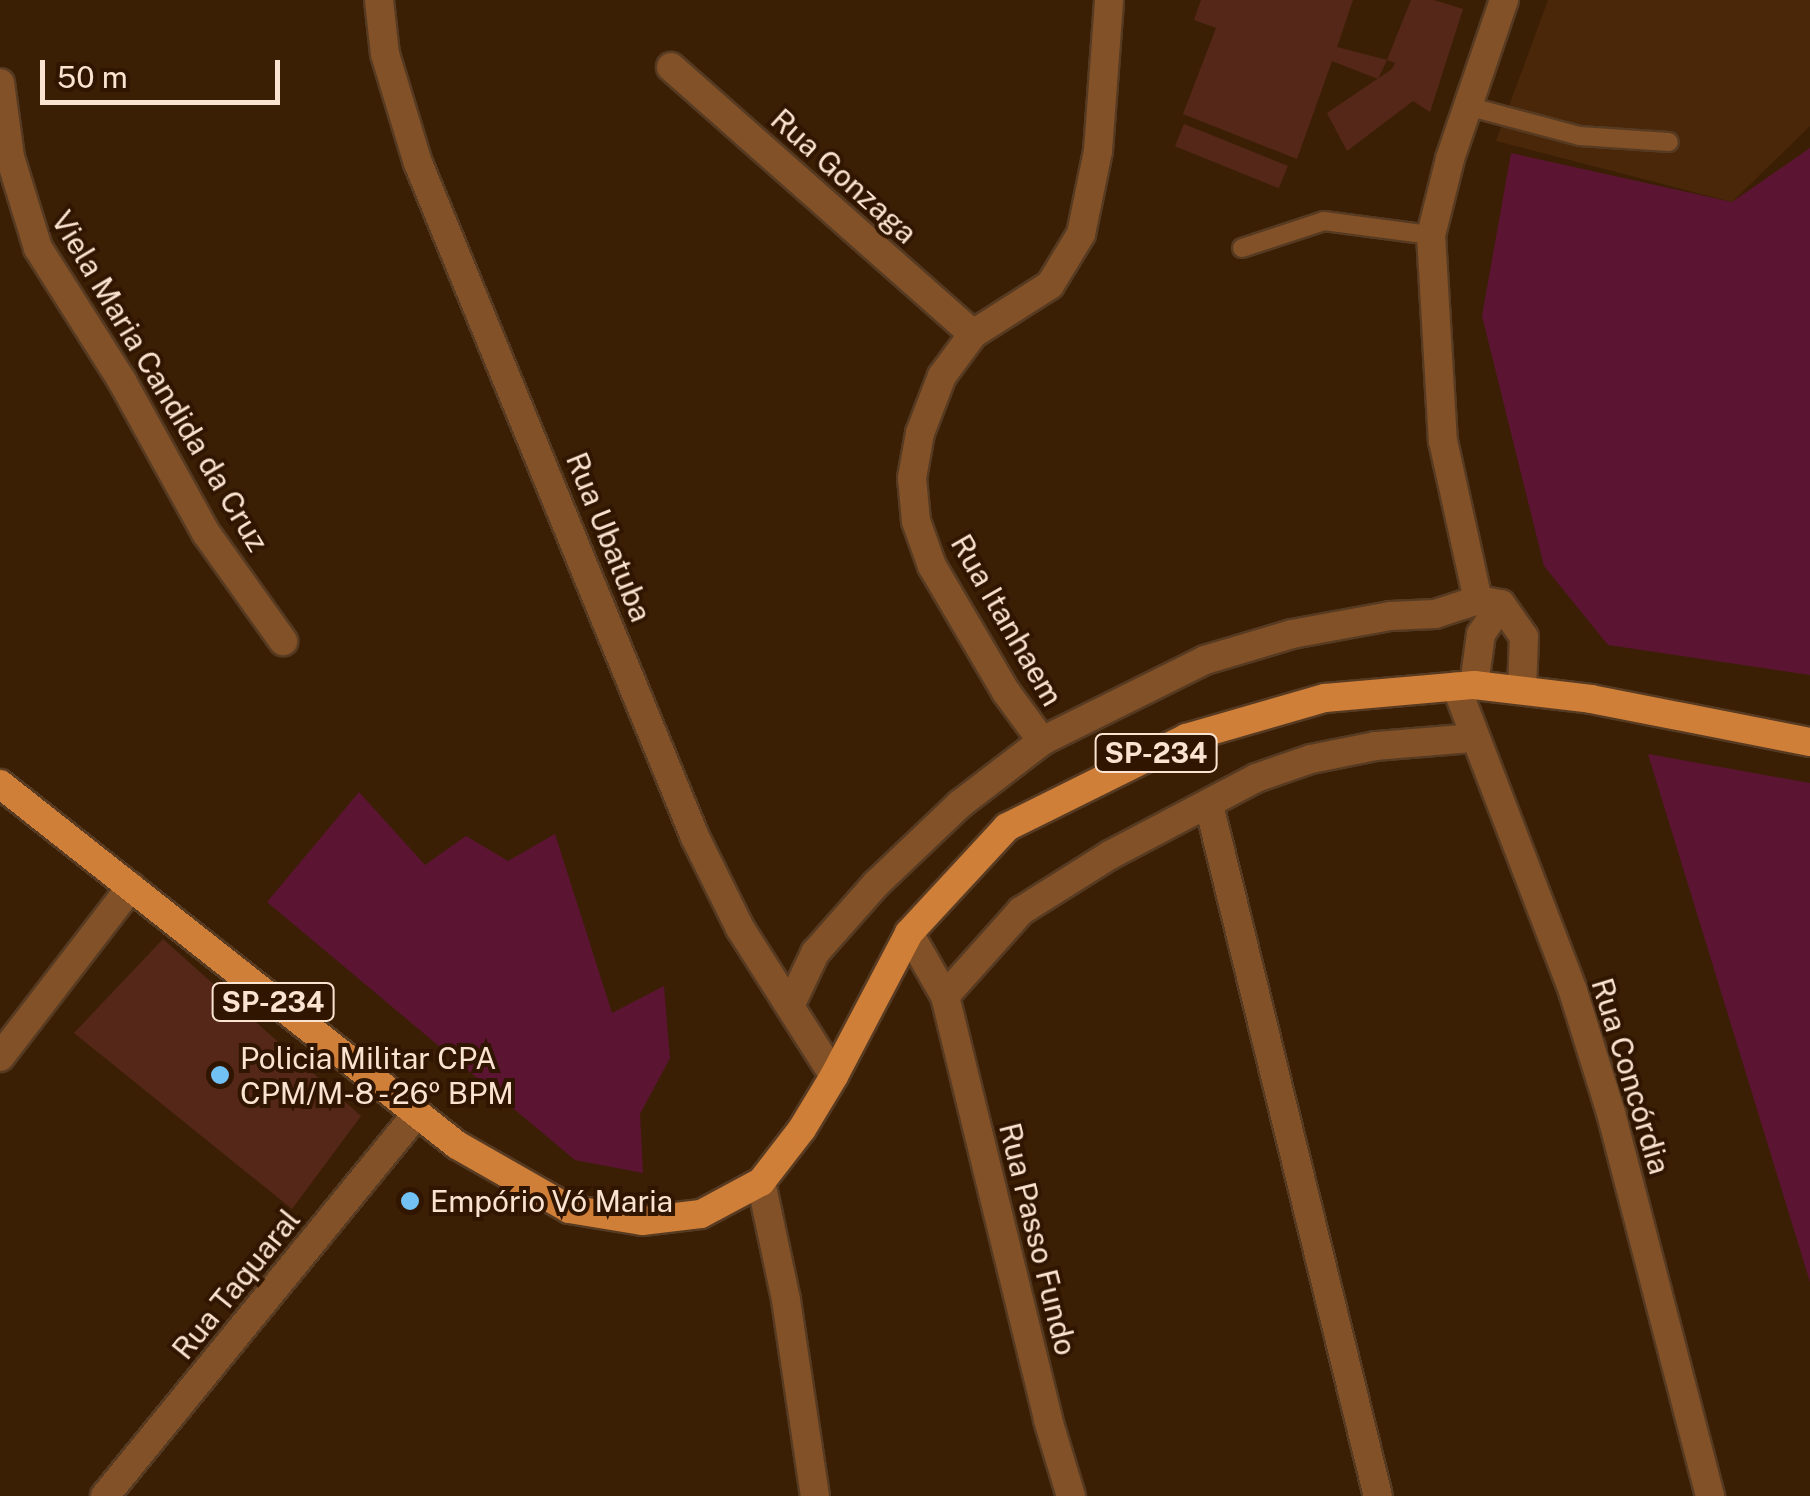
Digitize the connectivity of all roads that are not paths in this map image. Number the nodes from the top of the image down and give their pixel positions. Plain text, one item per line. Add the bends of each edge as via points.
1 (379, 0) edge
2 (1109, 0) edge
3 (1504, 0) edge
4 (671, 67) dead end
5 (0, 84) edge
6 (1467, 106) junction
7 (1668, 142) dead end
8 (1432, 235) junction
9 (1242, 248) dead end
10 (973, 334) junction
11 (1489, 602) junction
12 (283, 641) dead end
13 (1465, 686) junction
14 (1522, 688) junction
15 (1474, 738) junction
16 (1042, 742) junction
17 (1810, 742) edge
18 (0, 784) edge
19 (1209, 805) junction
20 (131, 887) junction
21 (908, 932) junction
22 (945, 996) junction
23 (790, 1006) junction
24 (0, 1057) edge
25 (834, 1076) junction
26 (417, 1113) junction
27 (761, 1182) junction
28 (105, 1496) edge
29 (815, 1496) edge
30 (1071, 1496) edge
31 (1378, 1496) edge
32 (1710, 1496) edge

1 - 23 street, Rua Ubatuba via 398,106 440,217 695,837 740,928
2 - 10 street, Rua Itanhaem via 1098,151 1081,234 1050,285
3 - 6 street
4 - 10 street, Rua Gonzaga
5 - 12 street, Viela Maria Candida da Cruz via 10,157 38,248 206,533
6 - 7 lane via 1580,136
6 - 8 street
8 - 9 lane via 1324,221
8 - 11 street via 1443,441
10 - 16 street, Rua Itanhaem via 942,376 920,434 912,478 916,521 954,606
11 - 13 street
11 - 14 street via 1524,637
11 - 16 street via 1292,634 1205,660
13 - 14 main road, SP-234
13 - 15 street, Rua Concórdia
13 - 21 main road, SP-234 via 1325,698 1186,738 1007,827
14 - 17 main road, SP-234
15 - 19 street via 1311,758
15 - 32 street, Rua Concórdia via 1542,901 1611,1112
16 - 23 street via 960,804 876,884 816,953
18 - 20 main road, SP-234
19 - 22 street via 1110,855 1021,911
19 - 31 street
20 - 24 street
20 - 26 main road, SP-234
21 - 22 street, Rua Passo Fundo
21 - 25 main road, SP-234
22 - 30 street, Rua Passo Fundo
23 - 25 street, Rua Ubatuba
25 - 27 main road, SP-234
26 - 27 main road, SP-234 via 502,1174 569,1210 642,1221 700,1214
26 - 28 street, Rua Taquaral
27 - 29 street

